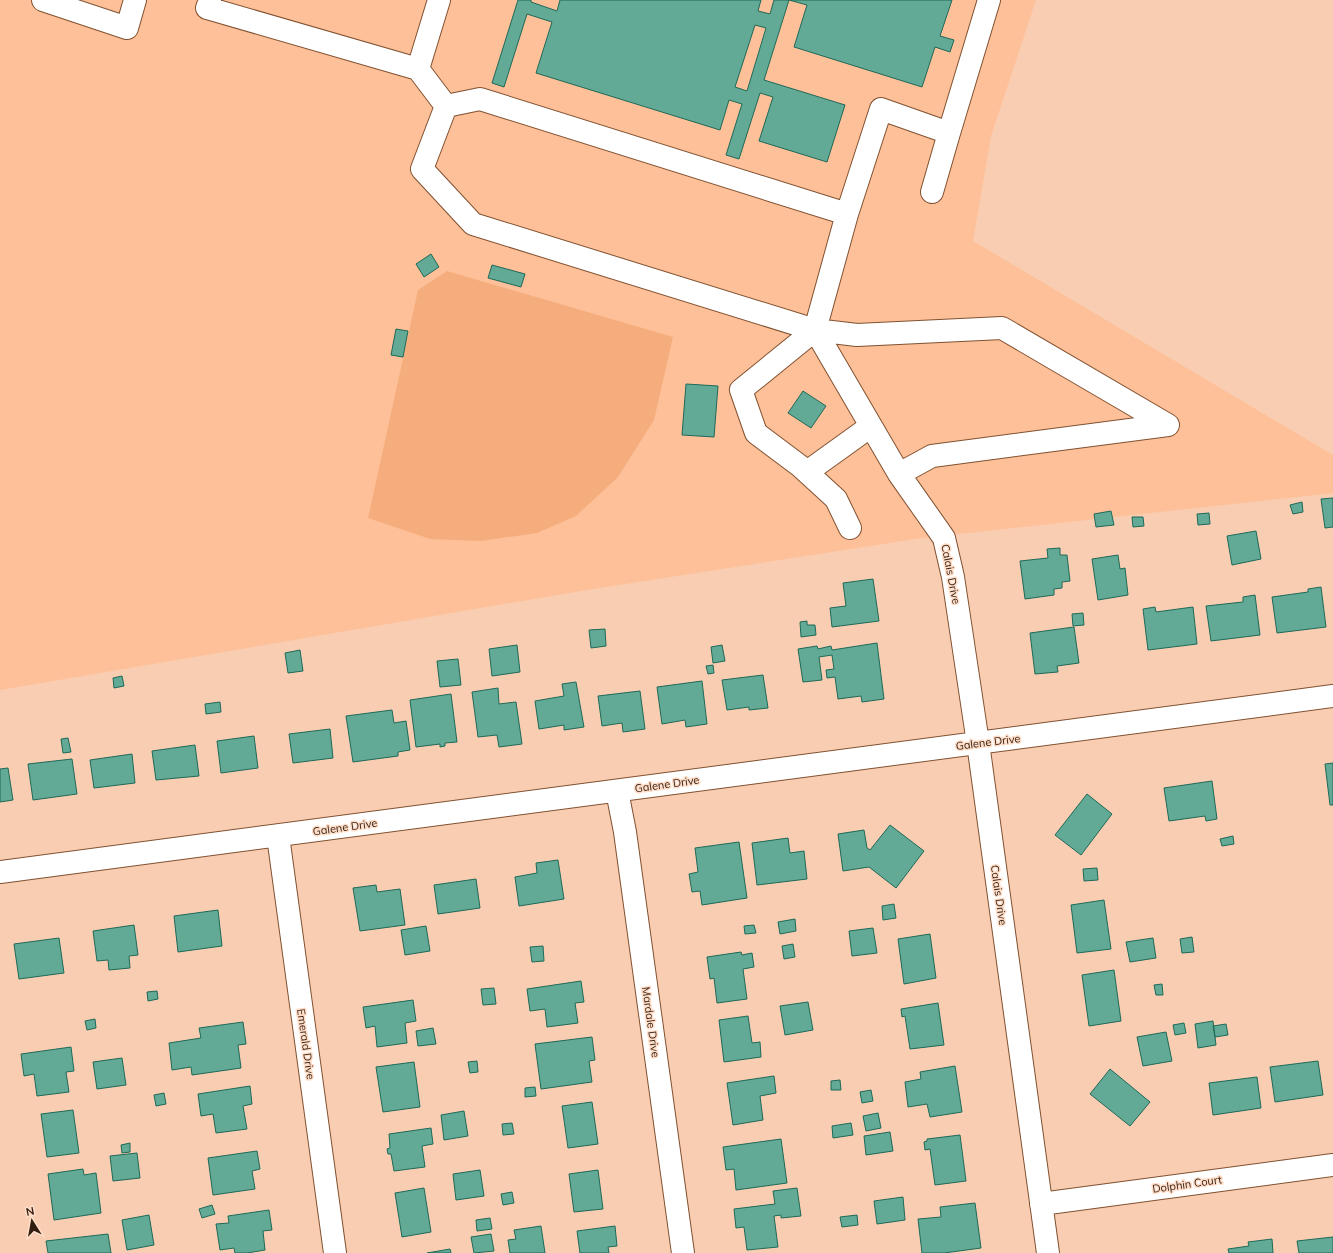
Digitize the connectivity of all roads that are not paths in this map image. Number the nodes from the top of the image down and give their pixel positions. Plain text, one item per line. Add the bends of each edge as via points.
1 (42, 0) edge
2 (135, 0) edge
3 (210, 0) edge
4 (439, 0) edge
5 (989, 0) edge
6 (418, 69) junction
7 (446, 106) junction
8 (949, 133) junction
9 (932, 192) dead end
10 (847, 214) junction
11 (815, 330) junction
12 (871, 426) junction
13 (807, 472) junction
14 (899, 474) junction
15 (850, 528) dead end
16 (1333, 696) edge
17 (978, 743) junction
18 (617, 791) junction
19 (278, 836) junction
20 (0, 872) edge
21 (1333, 1164) edge
22 (1041, 1204) junction
23 (335, 1253) edge
24 (683, 1253) edge
25 (1048, 1253) edge

1 - 2 street via 127,28
3 - 6 street via 207,8
4 - 6 street
5 - 8 street
6 - 7 street
7 - 10 street via 480,99
7 - 11 street via 422,169 473,224
8 - 9 street
8 - 10 street via 881,110
10 - 11 street
11 - 12 street
11 - 13 street via 741,390 756,433
11 - 14 street via 857,335 1002,328 1168,425 932,456
12 - 13 street
12 - 14 street
13 - 15 street via 836,499
14 - 17 street, Calais Drive via 944,538 953,577
16 - 17 street, Galene Drive
17 - 18 street, Galene Drive
17 - 22 street, Calais Drive
18 - 19 street, Galene Drive
18 - 24 street, Mardale Drive via 625,832
19 - 20 street, Galene Drive
19 - 23 street, Emerald Drive
21 - 22 street, Dolphin Court
22 - 25 street, Calais Drive

